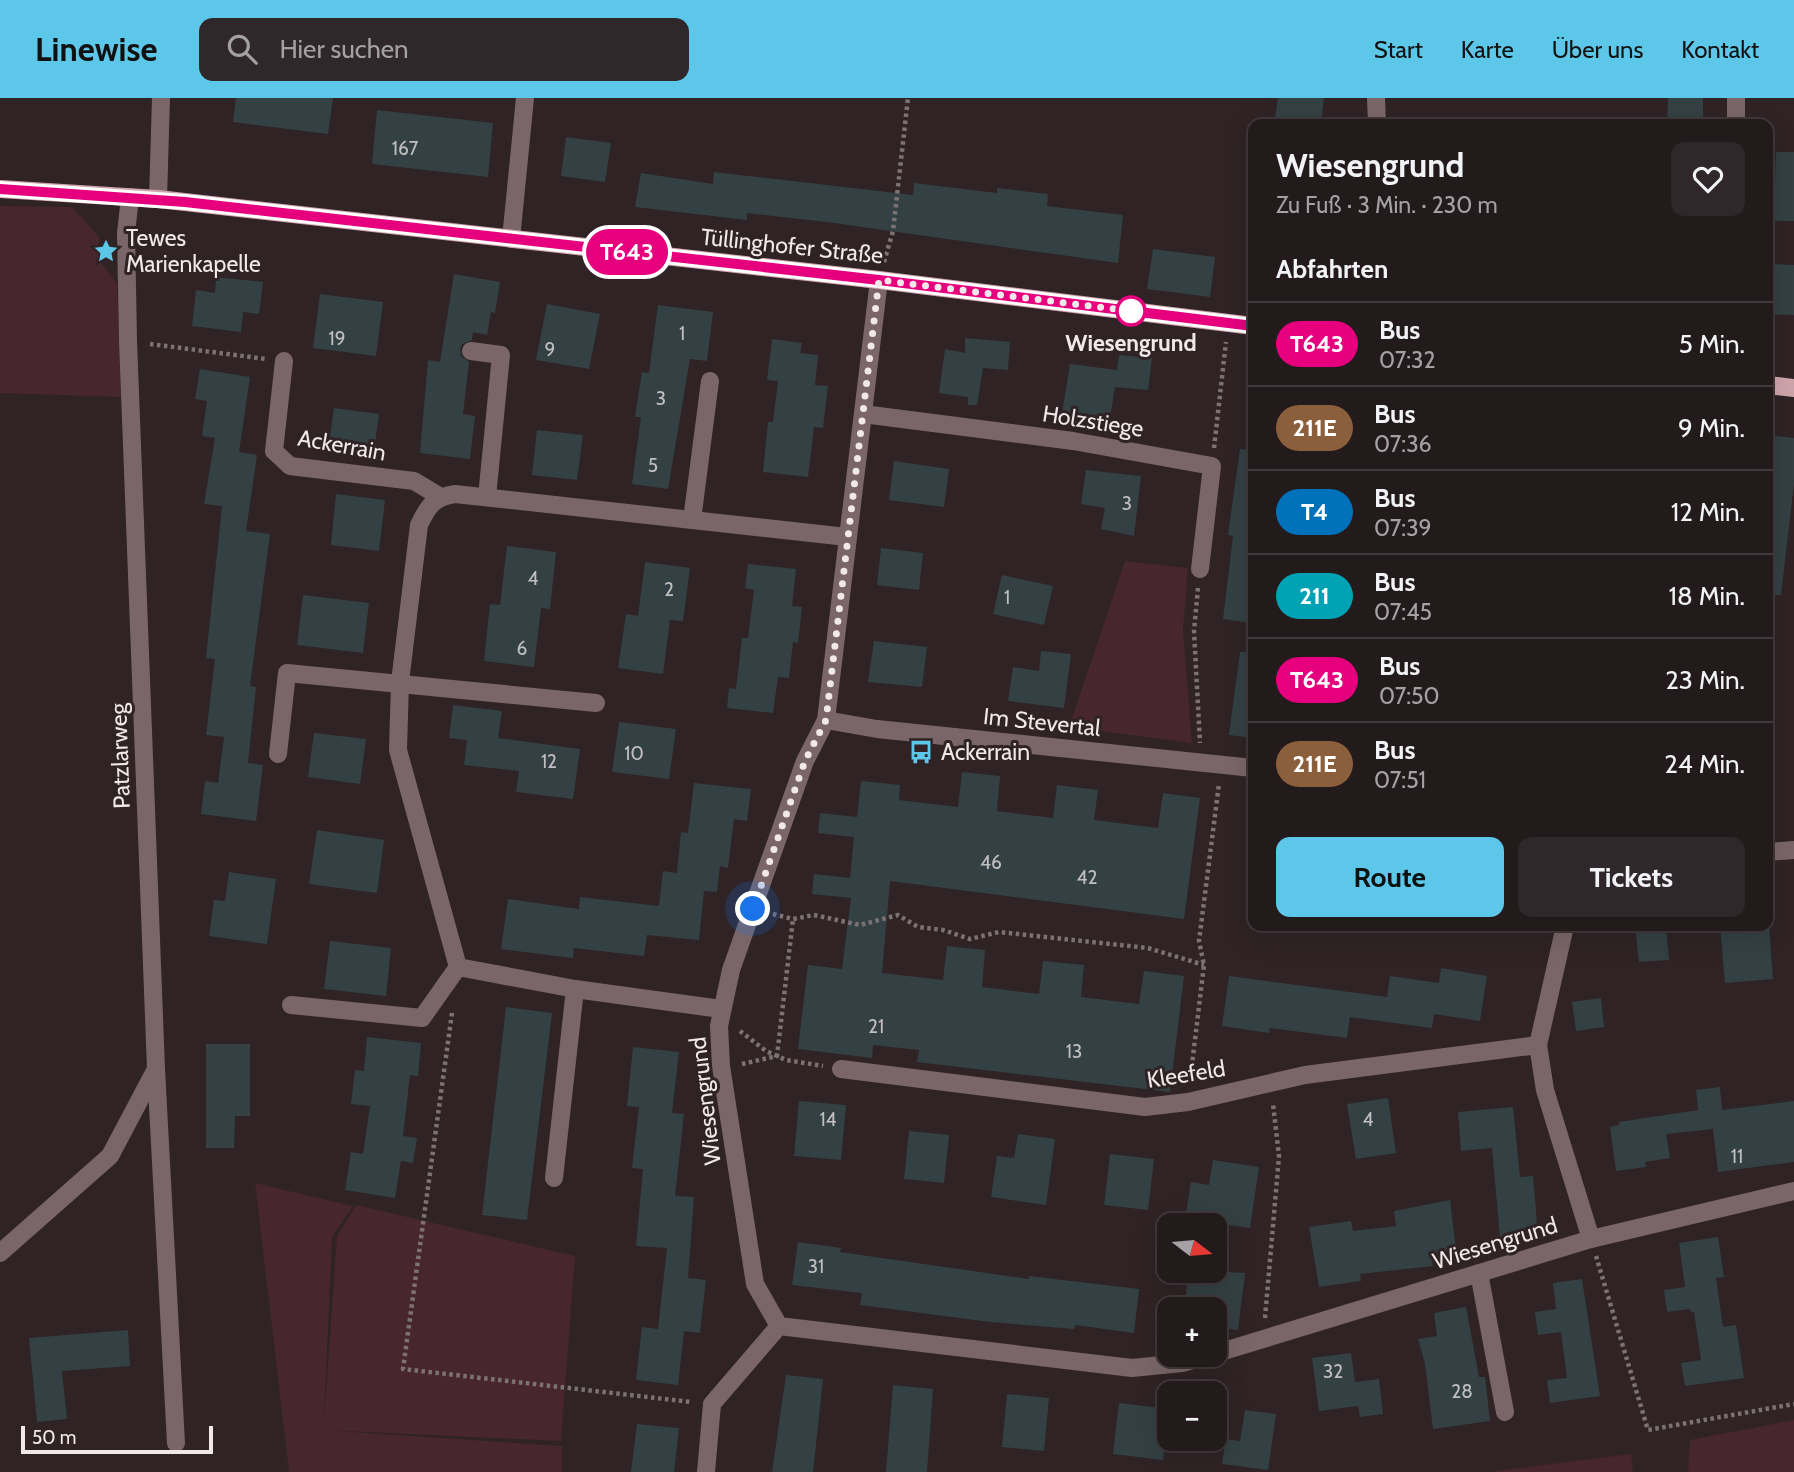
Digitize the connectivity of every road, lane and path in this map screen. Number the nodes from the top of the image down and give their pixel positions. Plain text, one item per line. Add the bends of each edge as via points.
1 (161, 98) edge
2 (525, 98) edge
3 (908, 98) edge
4 (1376, 98) edge
5 (1736, 98) edge
6 (1377, 119) edge
7 (1736, 119) edge
8 (0, 189) edge
9 (130, 197) junction
10 (158, 199) junction
11 (511, 239) junction
12 (879, 280) junction
13 (1228, 323) junction
14 (1248, 325) edge
15 (128, 341) junction
16 (471, 351) dead end
17 (284, 361) joint
18 (710, 381) dead end
19 (1773, 386) edge
20 (1794, 388) edge
21 (863, 414) junction
22 (1212, 466) junction
23 (439, 496) junction
24 (487, 497) junction
25 (692, 520) junction
26 (847, 537) junction
27 (1200, 569) joint
28 (400, 682) junction
29 (596, 703) dead end
30 (826, 720) junction
31 (278, 754) dead end
32 (1201, 764) junction
33 (1221, 765) junction
34 (1248, 768) edge
35 (1794, 850) edge
36 (1773, 852) edge
37 (753, 909) junction
38 (793, 919) junction
39 (1564, 931) edge
40 (1204, 965) junction
41 (458, 967) junction
42 (575, 989) junction
43 (292, 1004) dead end
44 (453, 1005) dead end
45 (720, 1017) junction
46 (1538, 1045) junction
47 (777, 1056) junction
48 (721, 1066) junction
49 (156, 1069) junction
50 (841, 1069) joint
51 (1271, 1082) junction
52 (1188, 1102) junction
53 (554, 1178) dead end
54 (1794, 1191) edge
55 (1591, 1239) junction
56 (0, 1253) edge
57 (1479, 1273) junction
58 (779, 1325) junction
59 (1263, 1340) junction
60 (1227, 1350) edge
61 (1157, 1366) edge
62 (712, 1404) junction
63 (1794, 1404) edge
64 (1505, 1412) dead end
65 (176, 1443) dead end
66 (706, 1472) edge

1 - 10 street
2 - 11 street
3 - 12 path via 893,231
4 - 6 street
5 - 7 street
8 - 9 main road, Tüllinghofer Straße
9 - 10 main road, Tüllinghofer Straße
9 - 15 street, Patzlarweg
10 - 11 main road, Tüllinghofer Straße
11 - 12 main road, Tüllinghofer Straße
12 - 13 main road, Tüllinghofer Straße
12 - 21 street, Wiesengrund
13 - 14 main road, Tüllinghofer Straße
13 - 22 path
15 - 17 path
15 - 49 street, Patzlarweg
16 - 24 street via 501,355
17 - 23 street, Ackerrain via 274,451 290,466 414,481
18 - 25 street
19 - 20 main road
21 - 22 street, Holzstiege via 1073,441
21 - 26 street, Wiesengrund
22 - 27 street
23 - 24 street, Ackerrain
23 - 28 street via 419,525
24 - 25 street, Ackerrain
25 - 26 street, Ackerrain
26 - 30 street, Wiesengrund
27 - 32 path via 1194,631
28 - 29 street
28 - 31 street via 287,673
28 - 41 street via 398,750
30 - 32 street, Im Stevertal
30 - 37 street, Wiesengrund via 805,761
32 - 33 street, Im Stevertal
33 - 34 street, Im Stevertal
33 - 40 path via 1199,941
35 - 36 street
37 - 38 path
37 - 45 street, Wiesengrund
38 - 40 path via 814,915 860,925 898,915 918,927 971,939 999,932 1149,948
38 - 47 path
39 - 46 street
40 - 52 path
41 - 42 street
41 - 43 street via 422,1017
42 - 45 street
42 - 53 street
44 - 62 path via 403,1369
45 - 47 path
45 - 48 street, Wiesengrund
46 - 51 street, Kleefeld
46 - 55 street via 1545,1090
47 - 48 path
47 - 50 path
48 - 58 street, Wiesengrund via 755,1284
49 - 56 street via 110,1156
49 - 65 street, Patzlarweg
50 - 52 street, Kleefeld via 1145,1107
51 - 52 street, Kleefeld
51 - 59 path via 1279,1156
54 - 55 street, Wiesengrund
55 - 57 street, Wiesengrund
55 - 63 path via 1648,1430
57 - 59 street, Wiesengrund
57 - 64 street
58 - 61 street, Wiesengrund via 1132,1368
58 - 62 street
59 - 60 street, Wiesengrund
62 - 66 street

